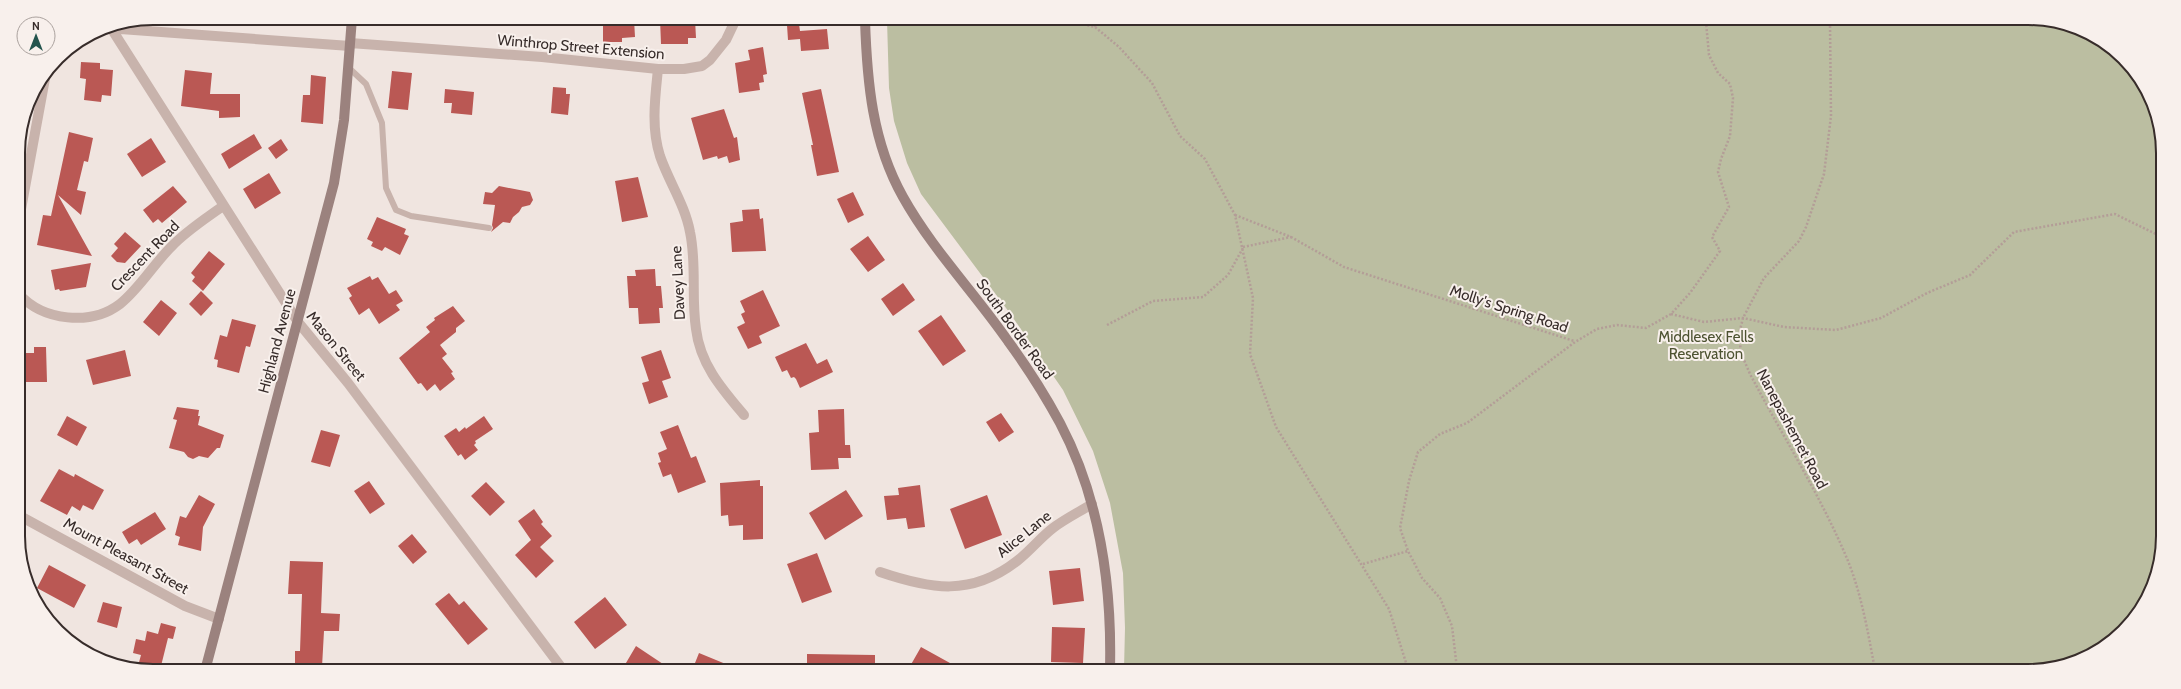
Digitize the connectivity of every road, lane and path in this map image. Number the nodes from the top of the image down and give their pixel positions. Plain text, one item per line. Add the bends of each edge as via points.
1 (351, 25) edge
2 (733, 25) edge
3 (865, 25) edge
4 (1086, 25) edge
5 (1706, 25) edge
6 (1830, 25) edge
7 (1095, 27) joint
8 (121, 29) edge
9 (111, 32) edge
10 (350, 44) junction
11 (349, 68) junction
12 (658, 69) junction
13 (43, 87) edge
14 (25, 187) edge
15 (223, 206) junction
16 (1235, 215) junction
17 (489, 228) dead end
18 (2156, 234) edge
19 (1291, 237) junction
20 (1243, 247) junction
21 (25, 299) edge
22 (1671, 314) junction
23 (1743, 318) junction
24 (298, 322) junction
25 (1107, 325) dead end
26 (1575, 342) junction
27 (744, 415) dead end
28 (1092, 504) junction
29 (25, 519) edge
30 (1408, 551) junction
31 (1363, 564) junction
32 (880, 572) dead end
33 (219, 619) junction
34 (207, 664) edge
35 (559, 664) edge
36 (1110, 664) edge
37 (1406, 664) edge
38 (1456, 664) edge
39 (1874, 664) edge

1 - 10 main road, Highland Avenue
2 - 12 street, Winthrop Street Extension via 726,40 707,63 694,69
3 - 28 main road, South Border Road via 868,79 874,119 902,196 943,257 1008,341 1060,422
4 - 7 path
5 - 22 path, Molly's Spring Road via 1709,55 1718,73 1730,84 1733,98 1730,136 1718,172 1728,207 1712,237 1720,251 1690,294
6 - 23 path, Nanepashemet Road via 1831,116 1824,174 1799,241 1764,278
7 - 16 path via 1152,83 1180,136 1205,159
8 - 10 street, Winthrop Street Extension
9 - 15 street, Mason Street
10 - 11 main road, Highland Avenue
10 - 12 street, Winthrop Street Extension via 542,57
11 - 17 lane via 366,84 382,122 386,188 396,210 411,216
11 - 24 main road, Highland Avenue via 343,134 336,171
12 - 27 street, Davey Lane via 654,119 656,141 660,158 690,230 695,267 695,322 698,340 703,357 716,382
13 - 14 street
15 - 21 street, Crescent Road via 178,240 126,298 107,312 63,317 37,308
15 - 24 street, Mason Street
16 - 19 path, Molly's Spring Road
16 - 20 path
18 - 23 path via 2115,214 2014,232 1970,275 1880,318 1836,330 1784,327
19 - 20 path
19 - 26 path, Molly's Spring Road via 1344,267
20 - 25 path via 1228,275 1203,297 1153,301
20 - 31 path via 1253,298 1250,354 1276,427 1321,502
22 - 23 path via 1704,322
22 - 26 path, Molly's Spring Road via 1646,328 1617,325 1598,329
23 - 39 path, Nanepashemet Road via 1739,334 1741,353 1848,561 1864,610
24 - 33 main road, Highland Avenue
24 - 35 street, Mason Street via 344,379
26 - 30 path via 1467,423 1440,434 1418,452 1400,528
28 - 32 street, Alice Lane via 1053,528 1007,568 974,583 953,586 927,585
28 - 36 main road, South Border Road via 1103,546 1109,595
29 - 33 street, Mount Pleasant Street via 185,606
30 - 31 path
30 - 38 path via 1422,578 1440,598 1452,626
31 - 37 path via 1389,609
33 - 34 main road, Highland Avenue

